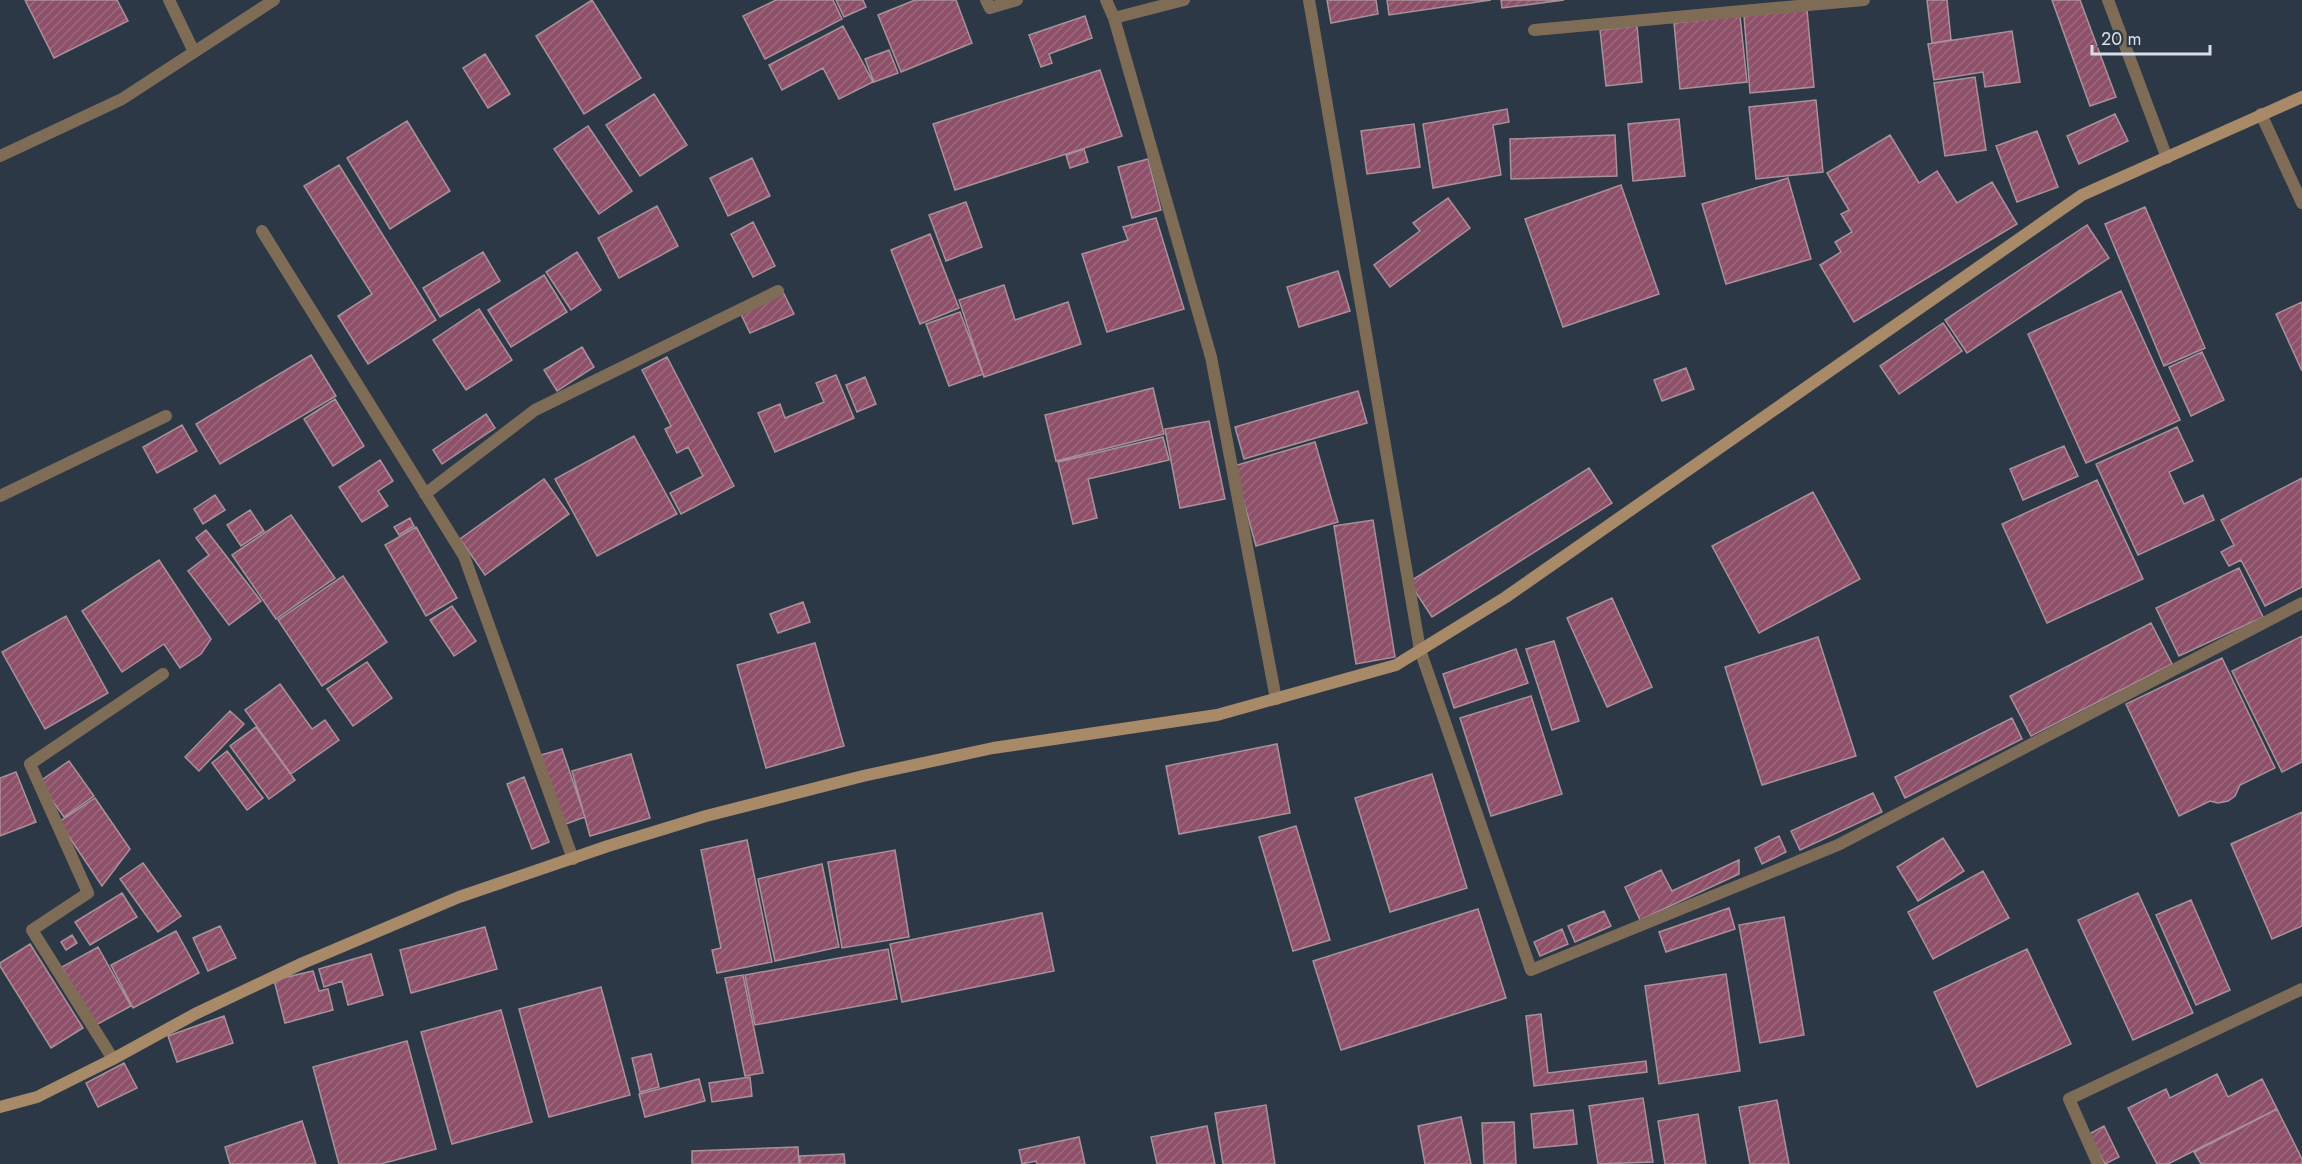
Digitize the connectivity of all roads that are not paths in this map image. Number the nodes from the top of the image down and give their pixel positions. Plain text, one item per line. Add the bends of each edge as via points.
1 (169, 0) edge
2 (274, 0) edge
3 (986, 0) edge
4 (1017, 0) edge
5 (1106, 0) edge
6 (1184, 0) edge
7 (1309, 0) edge
8 (1864, 0) edge
9 (2108, 0) edge
10 (1114, 18) junction
11 (1534, 30) dead end
12 (194, 52) junction
13 (2302, 97) edge
14 (2261, 114) junction
15 (0, 156) edge
16 (2167, 158) junction
17 (2302, 203) edge
18 (262, 231) dead end
19 (778, 291) dead end
20 (166, 417) dead end
21 (425, 494) junction
22 (0, 496) edge
23 (2302, 603) edge
24 (1420, 650) junction
25 (163, 675) dead end
26 (1276, 699) junction
27 (573, 859) junction
28 (2302, 989) edge
29 (113, 1059) junction
30 (0, 1107) edge
31 (2098, 1164) edge

1 - 12 street
2 - 12 street
3 - 4 street via 990,8
5 - 10 street
6 - 10 street
7 - 24 street
8 - 11 street
9 - 16 street
10 - 26 street via 1211,357
12 - 15 street via 122,99
13 - 14 street
14 - 16 street
14 - 17 street
16 - 24 street via 2082,195 1506,597
18 - 21 street
19 - 21 street via 535,410
20 - 22 street
21 - 27 street via 464,556
23 - 24 street via 1838,845 1531,970
24 - 26 street via 1396,665
25 - 29 street via 30,764 88,893 32,930
26 - 27 street via 1217,715 993,748 863,776 706,816
27 - 29 street via 459,897 313,959 195,1014
28 - 31 street via 2069,1099
29 - 30 street via 37,1097

